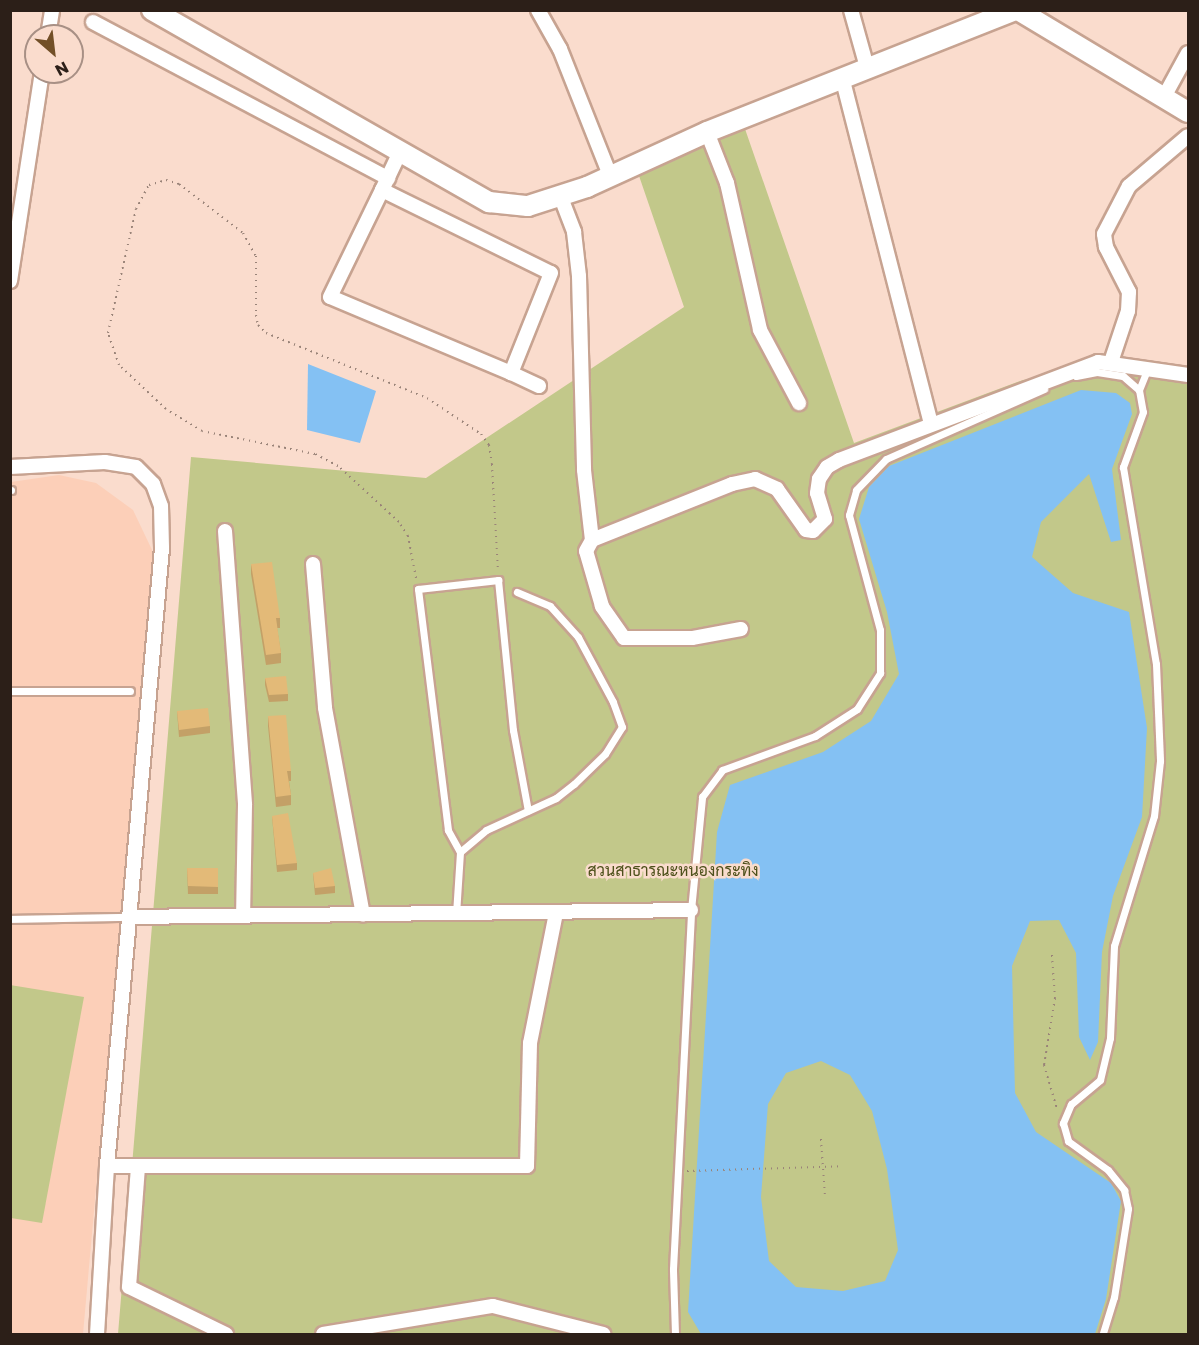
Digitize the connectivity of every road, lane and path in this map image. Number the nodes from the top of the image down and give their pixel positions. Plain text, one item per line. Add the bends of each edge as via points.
1 (152, 10) edge
2 (538, 10) edge
3 (851, 10) edge
4 (1016, 10) edge
5 (93, 22) dead end
6 (1188, 53) edge
7 (868, 71) junction
8 (843, 81) junction
9 (40, 84) edge
10 (1164, 97) junction
11 (1188, 112) edge
12 (707, 132) junction
13 (1188, 136) edge
14 (400, 152) junction
15 (611, 178) junction
16 (385, 184) junction
17 (560, 195) junction
18 (10, 281) edge
19 (1111, 362) junction
20 (1148, 368) junction
21 (511, 373) junction
22 (1188, 375) edge
23 (539, 386) dead end
24 (1139, 390) junction
25 (799, 403) dead end
26 (931, 423) junction
27 (10, 467) edge
28 (225, 531) dead end
29 (592, 540) junction
30 (313, 564) dead end
31 (498, 580) junction
32 (418, 589) junction
33 (517, 592) dead end
34 (741, 629) dead end
35 (130, 691) dead end
36 (10, 692) edge
37 (528, 811) junction
38 (460, 852) junction
39 (691, 910) junction
40 (556, 913) junction
41 (456, 914) junction
42 (243, 915) junction
43 (363, 915) junction
44 (129, 917) junction
45 (10, 919) edge
46 (1052, 955) dead end
47 (1063, 1123) junction
48 (821, 1139) dead end
49 (107, 1166) junction
50 (842, 1166) dead end
51 (138, 1167) junction
52 (824, 1168) junction
53 (678, 1171) junction
54 (825, 1196) dead end
55 (97, 1335) edge
56 (226, 1335) edge
57 (323, 1335) edge
58 (603, 1335) edge
59 (675, 1335) edge
60 (1103, 1335) edge

1 - 14 street
2 - 15 street via 560,49
3 - 7 street
4 - 7 street
4 - 10 street
5 - 16 street
6 - 10 street
7 - 8 street
8 - 12 street
8 - 26 street
9 - 18 street
10 - 11 street
12 - 15 street
12 - 25 street via 727,183 760,330
13 - 19 street via 1129,186 1104,234 1106,247 1128,292 1128,312
14 - 16 street
14 - 17 street via 489,202 528,206
15 - 17 street
16 - 21 street via 551,273
16 - 21 street via 330,297
17 - 29 street via 574,232 579,276 584,470
19 - 20 street
19 - 26 street via 1098,362
20 - 22 street
20 - 24 lane
21 - 23 street
24 - 39 lane via 1123,376 1097,372 1070,378 886,459 856,490 849,515 880,630 880,673 857,709 816,736 722,770 702,797
24 - 47 lane via 1143,412 1123,467 1156,664 1160,761 1154,816 1114,946 1110,1038 1100,1080 1071,1104
26 - 29 street via 826,467 817,493 825,519 813,531 806,530 777,489 755,479 732,484
27 - 44 street via 105,462 136,467 153,484 161,506 159,584
28 - 42 street via 245,806
29 - 34 street via 586,550 603,606 624,638 692,638
30 - 43 street via 325,708
31 - 32 lane
31 - 32 path via 492,464 489,445 481,434 427,398 266,333 258,325 256,315 256,256 243,233 179,184 166,180 149,185 136,209 108,333 118,365 166,409 202,431 315,454 338,466 399,522 414,556
31 - 37 lane via 513,730
32 - 38 lane via 448,830
33 - 37 lane via 550,606 578,637 614,702 622,727 605,754 574,784
35 - 36 lane
37 - 38 lane via 486,830
38 - 41 lane
39 - 40 street
39 - 53 lane
40 - 41 street
40 - 51 street via 530,1043 527,1166
41 - 43 street
42 - 43 street
42 - 44 street
44 - 45 lane
44 - 49 street
46 - 47 path via 1055,998 1044,1065
47 - 60 lane via 1068,1141 1108,1170 1124,1190 1128,1209 1114,1298
48 - 52 path
49 - 51 street
49 - 55 street
50 - 52 path
51 - 56 street via 129,1287
52 - 53 path
52 - 54 path
53 - 59 lane
57 - 58 street via 493,1306

